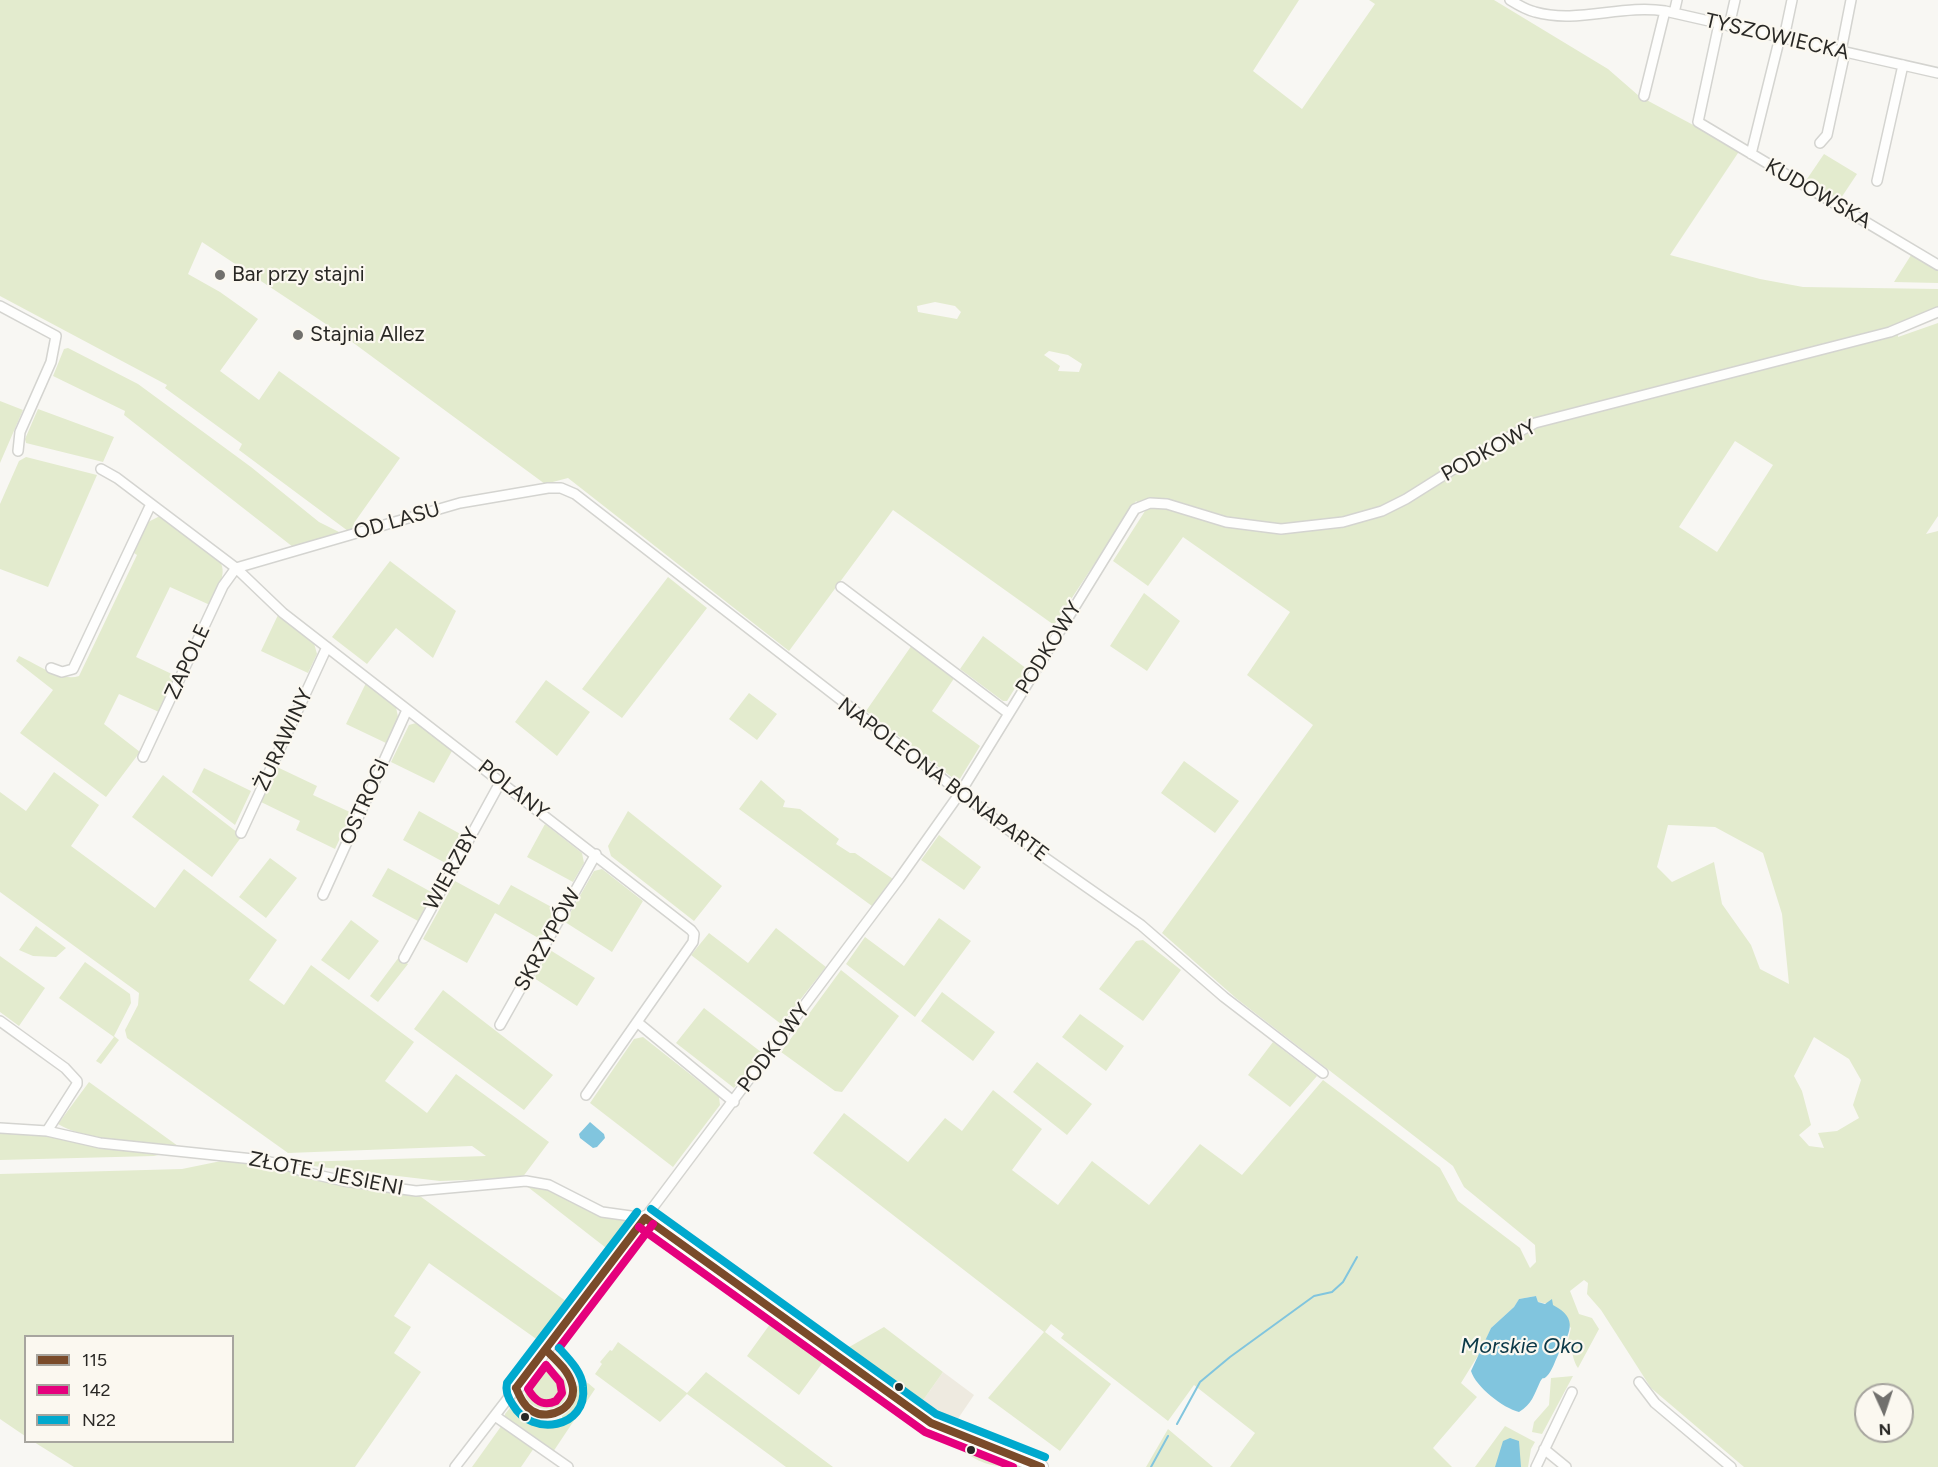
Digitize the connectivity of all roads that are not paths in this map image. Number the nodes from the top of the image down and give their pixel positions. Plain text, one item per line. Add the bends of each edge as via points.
1 (1510, 0) edge
2 (1617, 0) edge
3 (1677, 0) edge
4 (1735, 0) edge
5 (1792, 0) edge
6 (1851, 0) edge
7 (1617, 12) junction
8 (1669, 13) junction
9 (1719, 24) junction
10 (1729, 26) junction
11 (1782, 38) junction
12 (1843, 51) junction
13 (1903, 65) junction
14 (1938, 72) edge
15 (1644, 96) dead end
16 (1820, 143) dead end
17 (1751, 154) junction
18 (1877, 181) dead end
19 (1938, 265) edge
20 (0, 306) edge
21 (1938, 312) edge
22 (18, 451) dead end
23 (101, 469) dead end
24 (561, 489) joint
25 (151, 504) junction
26 (236, 568) junction
27 (841, 587) dead end
28 (327, 647) junction
29 (51, 668) dead end
30 (407, 710) junction
31 (1008, 713) junction
32 (143, 757) dead end
33 (501, 781) junction
34 (960, 793) junction
35 (241, 833) dead end
36 (596, 854) junction
37 (322, 895) dead end
38 (404, 958) dead end
39 (0, 1021) edge
40 (637, 1022) junction
41 (500, 1025) dead end
42 (1323, 1073) dead end
43 (586, 1095) dead end
44 (734, 1102) junction
45 (0, 1128) edge
46 (47, 1131) junction
47 (645, 1218) junction
48 (1639, 1382) dead end
49 (516, 1388) joint
50 (1572, 1392) dead end
51 (495, 1416) junction
52 (1544, 1449) junction
53 (455, 1467) edge
54 (568, 1467) edge
55 (1041, 1467) edge
56 (1536, 1467) edge
57 (1566, 1467) edge
58 (1731, 1467) edge

1 - 7 street, TYSZOWIECKA via 1546,15
2 - 7 street
3 - 8 street
4 - 10 street
5 - 11 street
6 - 12 street
7 - 8 street, TYSZOWIECKA via 1644,9
8 - 9 street, TYSZOWIECKA
8 - 15 street
9 - 10 street, TYSZOWIECKA
9 - 17 street, KUDOWSKA via 1698,122
10 - 11 street, TYSZOWIECKA
11 - 12 street, TYSZOWIECKA
11 - 17 street
12 - 13 street, TYSZOWIECKA
12 - 16 street via 1827,135
13 - 14 street, TYSZOWIECKA
13 - 18 street
17 - 19 street, KUDOWSKA
20 - 22 street via 56,336 51,362 20,432
21 - 31 street, PODKOWY via 1890,332 1534,423 1406,499 1382,511 1343,522 1281,529 1226,522 1167,504 1150,503 1136,509
23 - 25 street, POLANY
24 - 26 street, OD LASU via 460,503
24 - 34 street, NAPOLEONA BONAPARTE via 575,494
25 - 26 street, POLANY
25 - 29 street via 73,669 62,672
26 - 28 street, POLANY
26 - 32 street, ZAPOLE via 223,586
27 - 31 street
28 - 30 street, POLANY
28 - 35 street, ŻURAWINY
30 - 33 street, POLANY
30 - 37 street, OSTROGI
31 - 34 street, PODKOWY
33 - 36 street, POLANY
33 - 38 street, WIERZBY
34 - 42 street, NAPOLEONA BONAPARTE via 1141,925 1224,997
34 - 44 street, PODKOWY
36 - 40 street, POLANY via 694,934 693,942
36 - 41 street, SKRZYPÓW
39 - 46 street via 77,1080
40 - 43 street
40 - 44 street
44 - 47 street, PODKOWY
45 - 46 street, ZŁOTEJ JESIENI
46 - 47 street, ZŁOTEJ JESIENI via 100,1143 262,1161 344,1181 416,1191 539,1182 602,1212
47 - 49 street, PODKOWY
47 - 55 street, ZŁOTEJ JESIENI via 931,1423
48 - 58 street via 1655,1403
49 - 51 street, PODKOWY
50 - 52 street
51 - 53 street, PODKOWY
51 - 54 street
52 - 56 street
52 - 57 street

